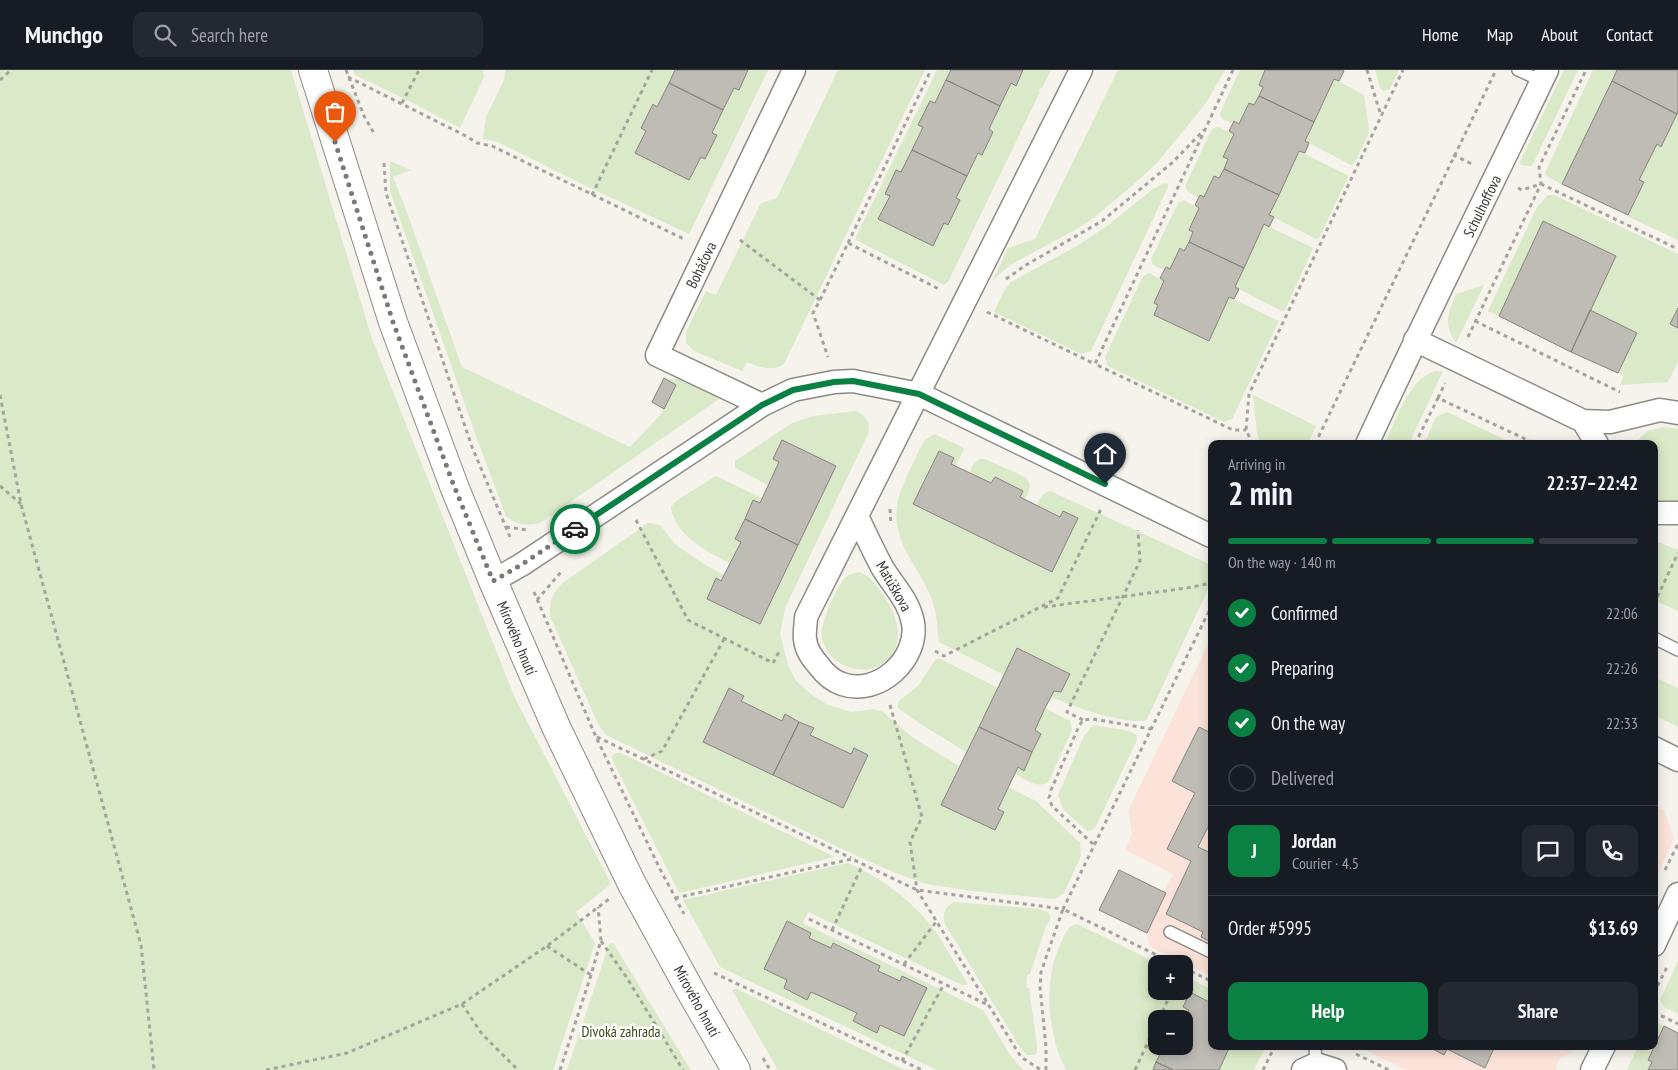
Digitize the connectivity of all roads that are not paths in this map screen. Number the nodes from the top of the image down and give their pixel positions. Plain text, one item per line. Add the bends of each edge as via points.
1 (313, 70) edge
2 (794, 70) edge
3 (1081, 70) edge
4 (1518, 70) edge
5 (1544, 76) edge
6 (1415, 340) junction
7 (919, 394) junction
8 (762, 405) junction
9 (1678, 413) edge
10 (1583, 421) junction
11 (1369, 440) edge
12 (1595, 440) edge
13 (1658, 513) edge
14 (1678, 514) edge
15 (857, 516) junction
16 (1208, 535) edge
17 (493, 581) junction
18 (1658, 640) edge
19 (1678, 650) edge
20 (1658, 750) edge
21 (1678, 760) edge
22 (1678, 894) edge
23 (1170, 932) dead end
24 (1658, 936) edge
25 (1208, 951) edge
26 (1602, 1050) edge
27 (736, 1070) edge
28 (1592, 1070) edge

1 - 17 main road, Mírového hnutí via 393,322
2 - 8 street, Boháčova via 657,355
3 - 7 street
4 - 5 lane
5 - 6 street, Schulhoffova
6 - 10 street
6 - 11 street, Schulhoffova
7 - 8 street via 853,381 834,382 793,390
7 - 15 street, Matúškova
7 - 16 street
8 - 17 street
9 - 10 street via 1660,410 1610,422
10 - 12 street
13 - 14 street
15 - 15 street, Matúškova via 806,617 805,639 808,652 827,675 843,685 862,687 881,681 895,671 903,662 914,636 909,608 883,568
17 - 27 main road, Mírového hnutí via 557,729 632,884
18 - 19 lane
20 - 21 street
22 - 24 street
23 - 25 lane
26 - 28 street

